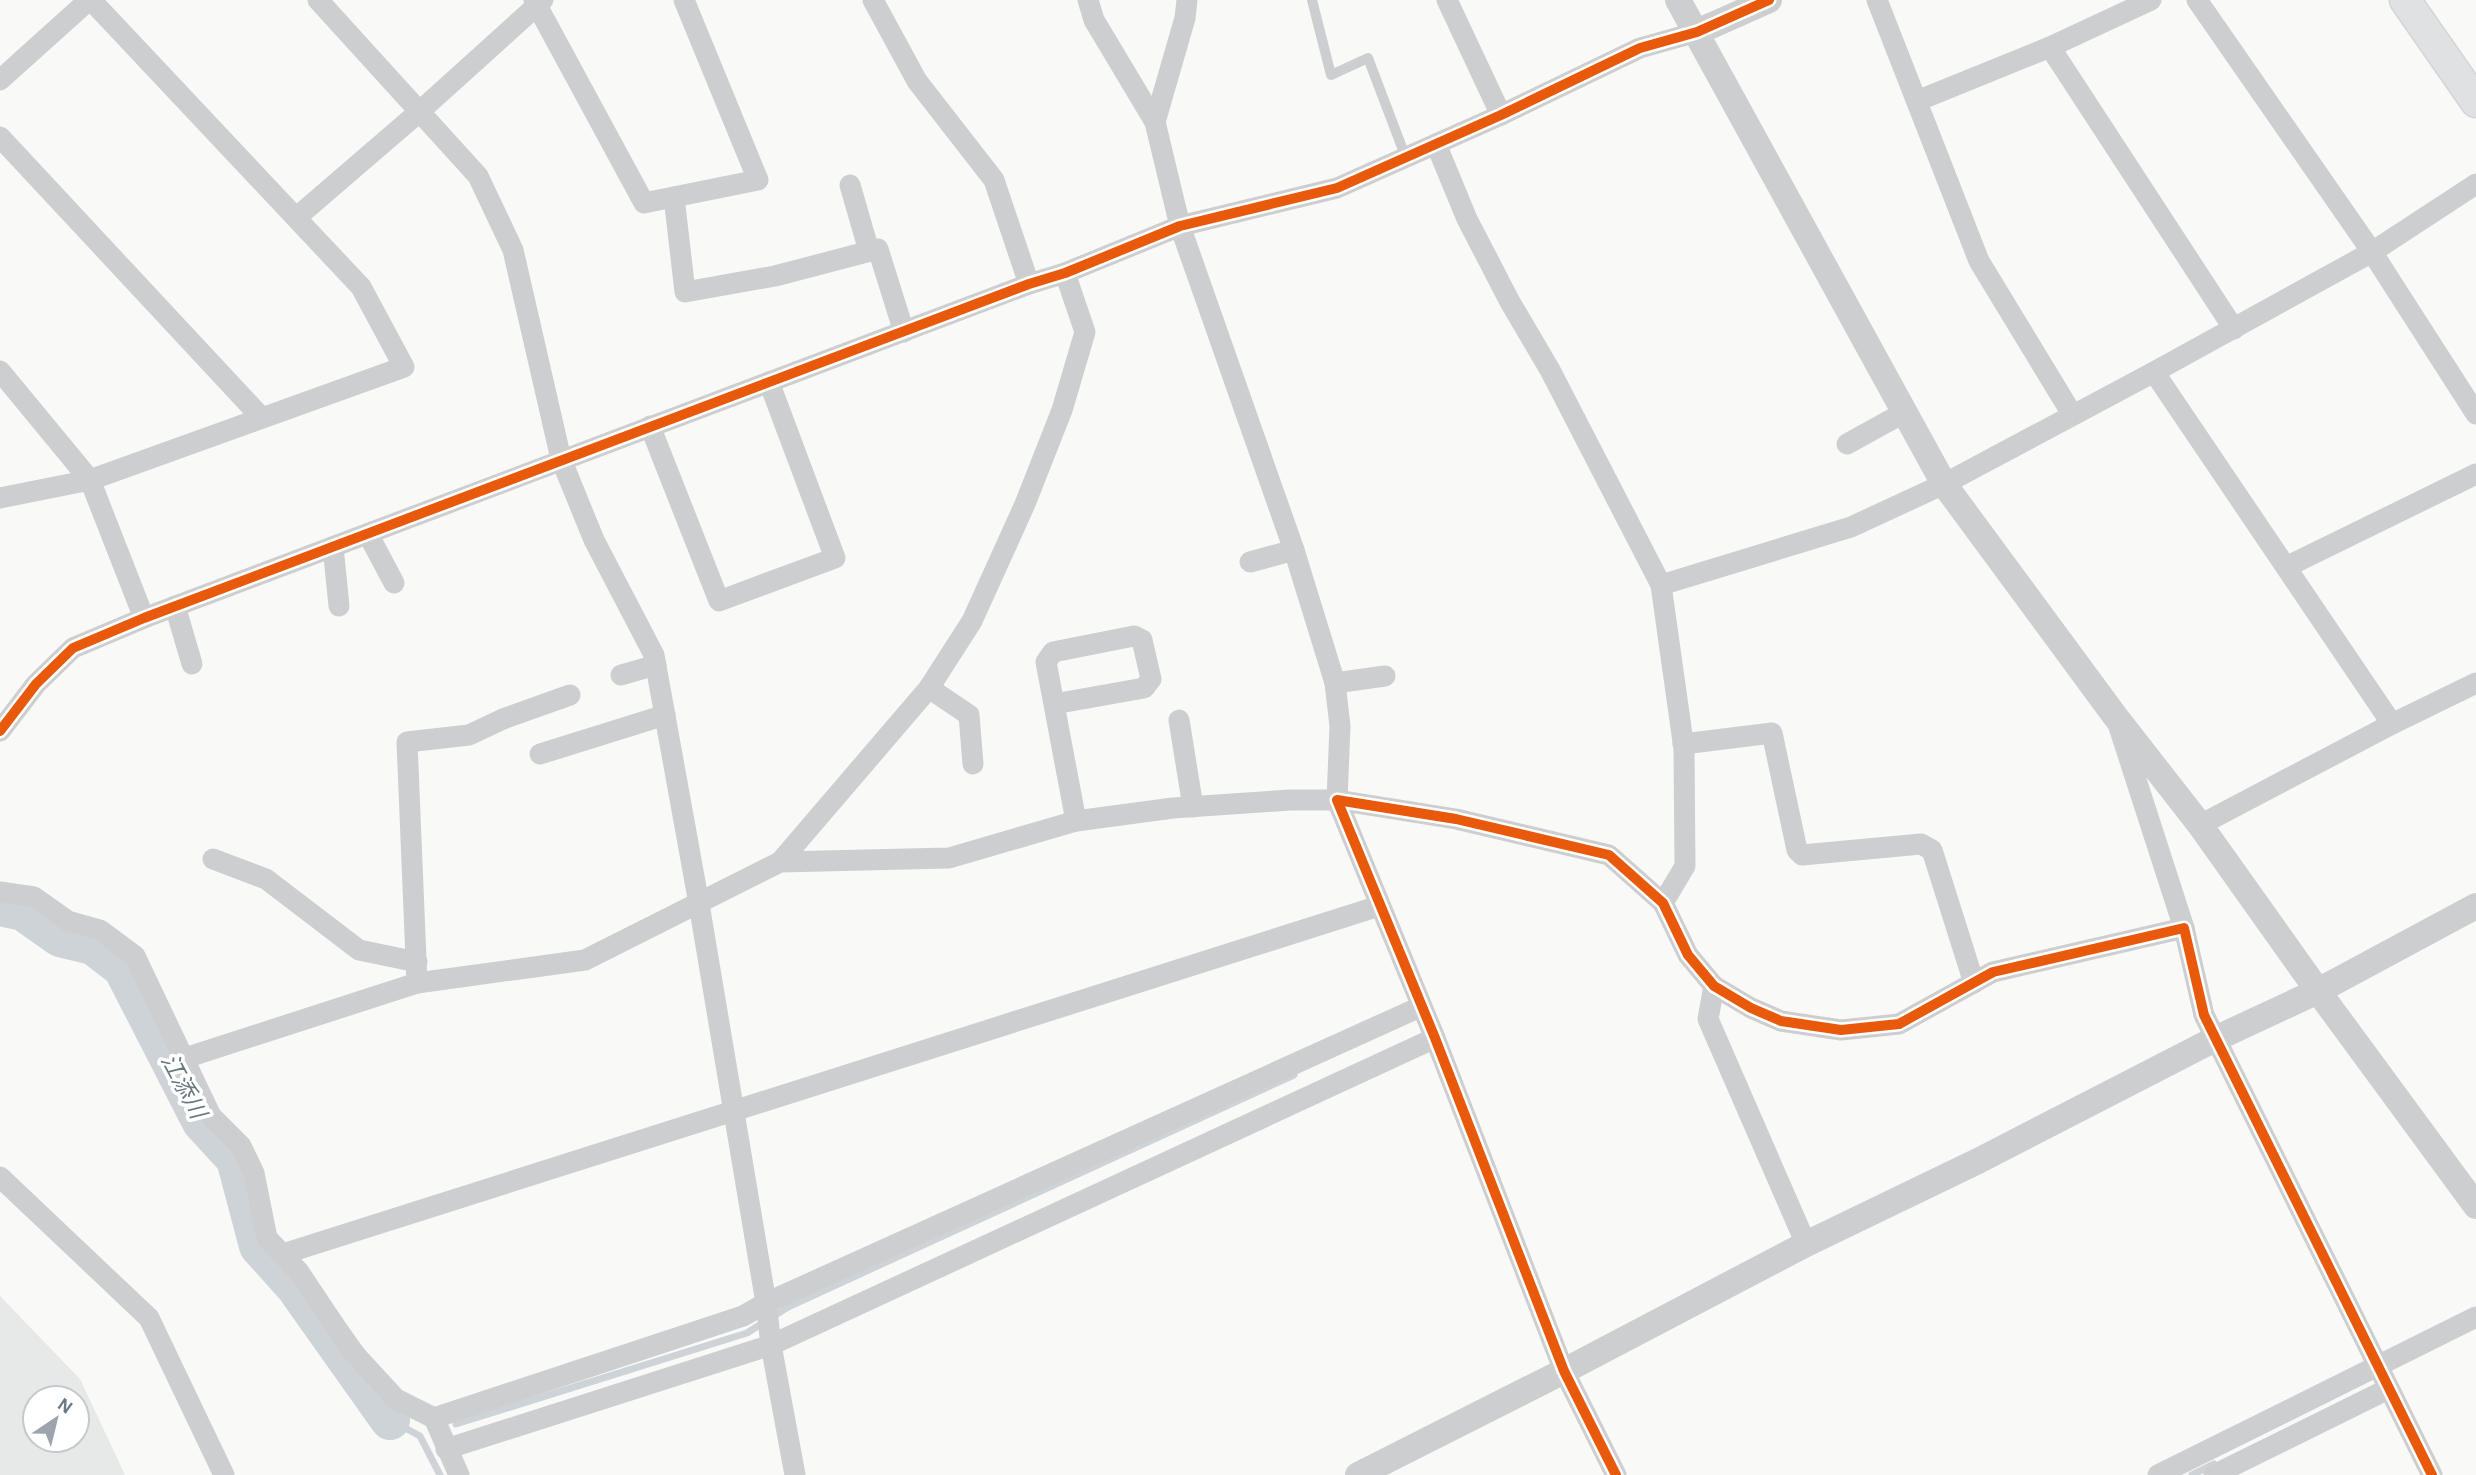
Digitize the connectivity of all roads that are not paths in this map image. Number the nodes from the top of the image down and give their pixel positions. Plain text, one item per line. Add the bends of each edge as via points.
1 (90, 0) edge
2 (318, 0) edge
3 (684, 0) edge
4 (873, 0) edge
5 (1088, 0) edge
6 (1187, 0) edge
7 (1312, 0) edge
8 (1447, 0) edge
9 (1678, 0) edge
10 (1769, 0) edge
11 (1877, 0) edge
12 (2151, 0) edge
13 (2197, 0) edge
14 (2405, 0) edge
15 (538, 2) edge
16 (1697, 32) junction
17 (2050, 47) junction
18 (0, 80) edge
19 (1917, 101) junction
20 (2476, 102) edge
21 (419, 112) junction
22 (1501, 115) junction
23 (1155, 122) junction
24 (0, 137) edge
25 (1436, 144) junction
26 (1406, 158) junction
27 (2476, 184) edge
28 (850, 185) dead end
29 (674, 197) junction
30 (297, 217) junction
31 (1181, 226) junction
32 (869, 251) junction
33 (2372, 252) junction
34 (1065, 274) junction
35 (1030, 284) junction
36 (2234, 329) junction
37 (904, 332) junction
38 (0, 371) edge
39 (2154, 372) junction
40 (769, 382) junction
41 (1905, 412) junction
42 (2072, 414) junction
43 (2476, 414) edge
44 (261, 417) junction
45 (650, 426) junction
46 (1847, 444) dead end
47 (561, 459) junction
48 (2476, 474) edge
49 (90, 480) junction
50 (1944, 484) junction
51 (0, 498) edge
52 (368, 534) junction
53 (333, 547) junction
54 (1294, 550) junction
55 (1250, 562) dead end
56 (2287, 567) junction
57 (394, 583) dead end
58 (1661, 585) junction
59 (175, 606) junction
60 (339, 606) dead end
61 (144, 618) junction
62 (192, 664) dead end
63 (656, 665) junction
64 (621, 675) dead end
65 (1385, 676) dead end
66 (1335, 683) junction
67 (2476, 683) edge
68 (929, 688) junction
69 (570, 695) dead end
70 (1054, 704) junction
71 (665, 715) junction
72 (2115, 716) junction
73 (1179, 720) dead end
74 (2392, 724) junction
75 (0, 730) edge
76 (1683, 744) junction
77 (540, 754) dead end
78 (973, 764) dead end
79 (1337, 800) junction
80 (1193, 807) junction
81 (1076, 821) junction
82 (2200, 825) junction
83 (213, 859) dead end
84 (780, 862) junction
85 (0, 892) edge
86 (1663, 902) junction
87 (699, 904) junction
88 (1380, 906) junction
89 (2476, 906) edge
90 (2184, 928) junction
91 (417, 973) junction
92 (1974, 983) junction
93 (1714, 986) junction
94 (2318, 991) junction
95 (1420, 1007) junction
96 (1435, 1038) junction
97 (2215, 1039) junction
98 (185, 1058) junction
99 (733, 1111) junction
100 (0, 1177) edge
101 (2476, 1206) edge
102 (1806, 1244) junction
103 (283, 1254) junction
104 (766, 1304) junction
105 (2476, 1317) edge
106 (770, 1340) junction
107 (2377, 1366) junction
108 (1564, 1371) junction
109 (2388, 1388) junction
110 (434, 1418) junction
111 (446, 1450) junction
112 (224, 1475) edge
113 (459, 1475) edge
114 (795, 1475) edge
115 (1358, 1475) edge
116 (1616, 1475) edge
117 (2158, 1475) edge
118 (2214, 1475) edge
119 (2432, 1475) edge

1 - 18 street
1 - 30 street
2 - 21 street
3 - 29 street via 758,180
4 - 35 street via 917,80 994,180
5 - 23 street via 1094,20
6 - 23 street
7 - 26 lane via 1331,75 1368,58
8 - 22 street
9 - 16 street
10 - 16 street
11 - 19 street
12 - 17 street
13 - 33 street
14 - 20 main road
15 - 21 street
15 - 29 street via 644,202
16 - 22 street via 1640,48
16 - 41 street
17 - 19 street
17 - 36 street
19 - 42 street via 1979,261
21 - 30 street
21 - 47 street via 478,177 513,250
22 - 25 street
23 - 31 street
24 - 44 street
25 - 26 street
25 - 58 street via 1467,219
26 - 31 street via 1337,188
27 - 33 street
28 - 32 street
29 - 32 street via 685,292 775,276
30 - 44 street via 361,286 404,367
31 - 34 street
31 - 54 street
32 - 37 street via 878,249
33 - 36 street
33 - 43 street
34 - 35 street
34 - 68 street via 1085,332 1062,411 972,621
35 - 37 street
36 - 39 street
37 - 40 street
38 - 49 street
39 - 42 street
39 - 56 street
40 - 45 street
40 - 45 street via 835,558 771,582 719,601
41 - 46 street
41 - 50 street
42 - 50 street
44 - 49 street
45 - 47 street
47 - 52 street
47 - 63 street via 594,540
48 - 56 street
49 - 51 street
49 - 61 street
50 - 58 street via 1851,527
50 - 72 street
52 - 53 street
52 - 57 street
53 - 59 street
53 - 60 street
54 - 55 street
54 - 66 street
56 - 74 street
58 - 76 street
59 - 61 street
59 - 62 street
61 - 75 street via 73,648 36,684
63 - 64 street
63 - 71 street
65 - 66 street
66 - 79 street via 1340,726
67 - 74 street
68 - 78 street via 970,715
68 - 84 street
69 - 91 street via 469,735 407,742
70 - 70 street via 1046,662 1053,652 1134,636 1142,639 1151,678 1144,688
70 - 81 street
71 - 77 street
71 - 87 street
72 - 82 street
72 - 90 street
73 - 80 street
74 - 82 street
76 - 86 street via 1685,866
76 - 92 street via 1772,733 1797,850 1802,855 1921,844 1932,850
79 - 80 street
79 - 86 street via 1456,818 1609,856
79 - 88 street
80 - 81 street
81 - 84 street via 949,858
82 - 94 street
83 - 91 street via 266,879 359,950
84 - 87 street
85 - 98 street via 34,897 68,921 100,930 135,956
86 - 93 street via 1688,955
87 - 91 street via 585,960
87 - 99 street
88 - 95 street
88 - 99 street
89 - 94 street
90 - 92 street via 1993,972
90 - 97 street via 2204,1015
91 - 98 street
92 - 93 street via 1899,1024 1841,1030 1781,1021
93 - 102 street via 1708,1019
94 - 97 street
94 - 101 street
95 - 96 street
95 - 104 street
96 - 106 street
96 - 108 street
97 - 102 street
97 - 107 street
98 - 103 street via 211,1116 241,1146 254,1173 267,1238
99 - 103 street
99 - 104 street
100 - 112 street via 149,1318
102 - 108 street
103 - 110 street via 351,1350 396,1399
104 - 106 street
104 - 110 street via 743,1316
105 - 107 street
106 - 111 street
106 - 114 street
107 - 109 street
107 - 117 street
108 - 115 street
108 - 116 street
109 - 118 street
109 - 119 street
110 - 111 street
111 - 113 street

